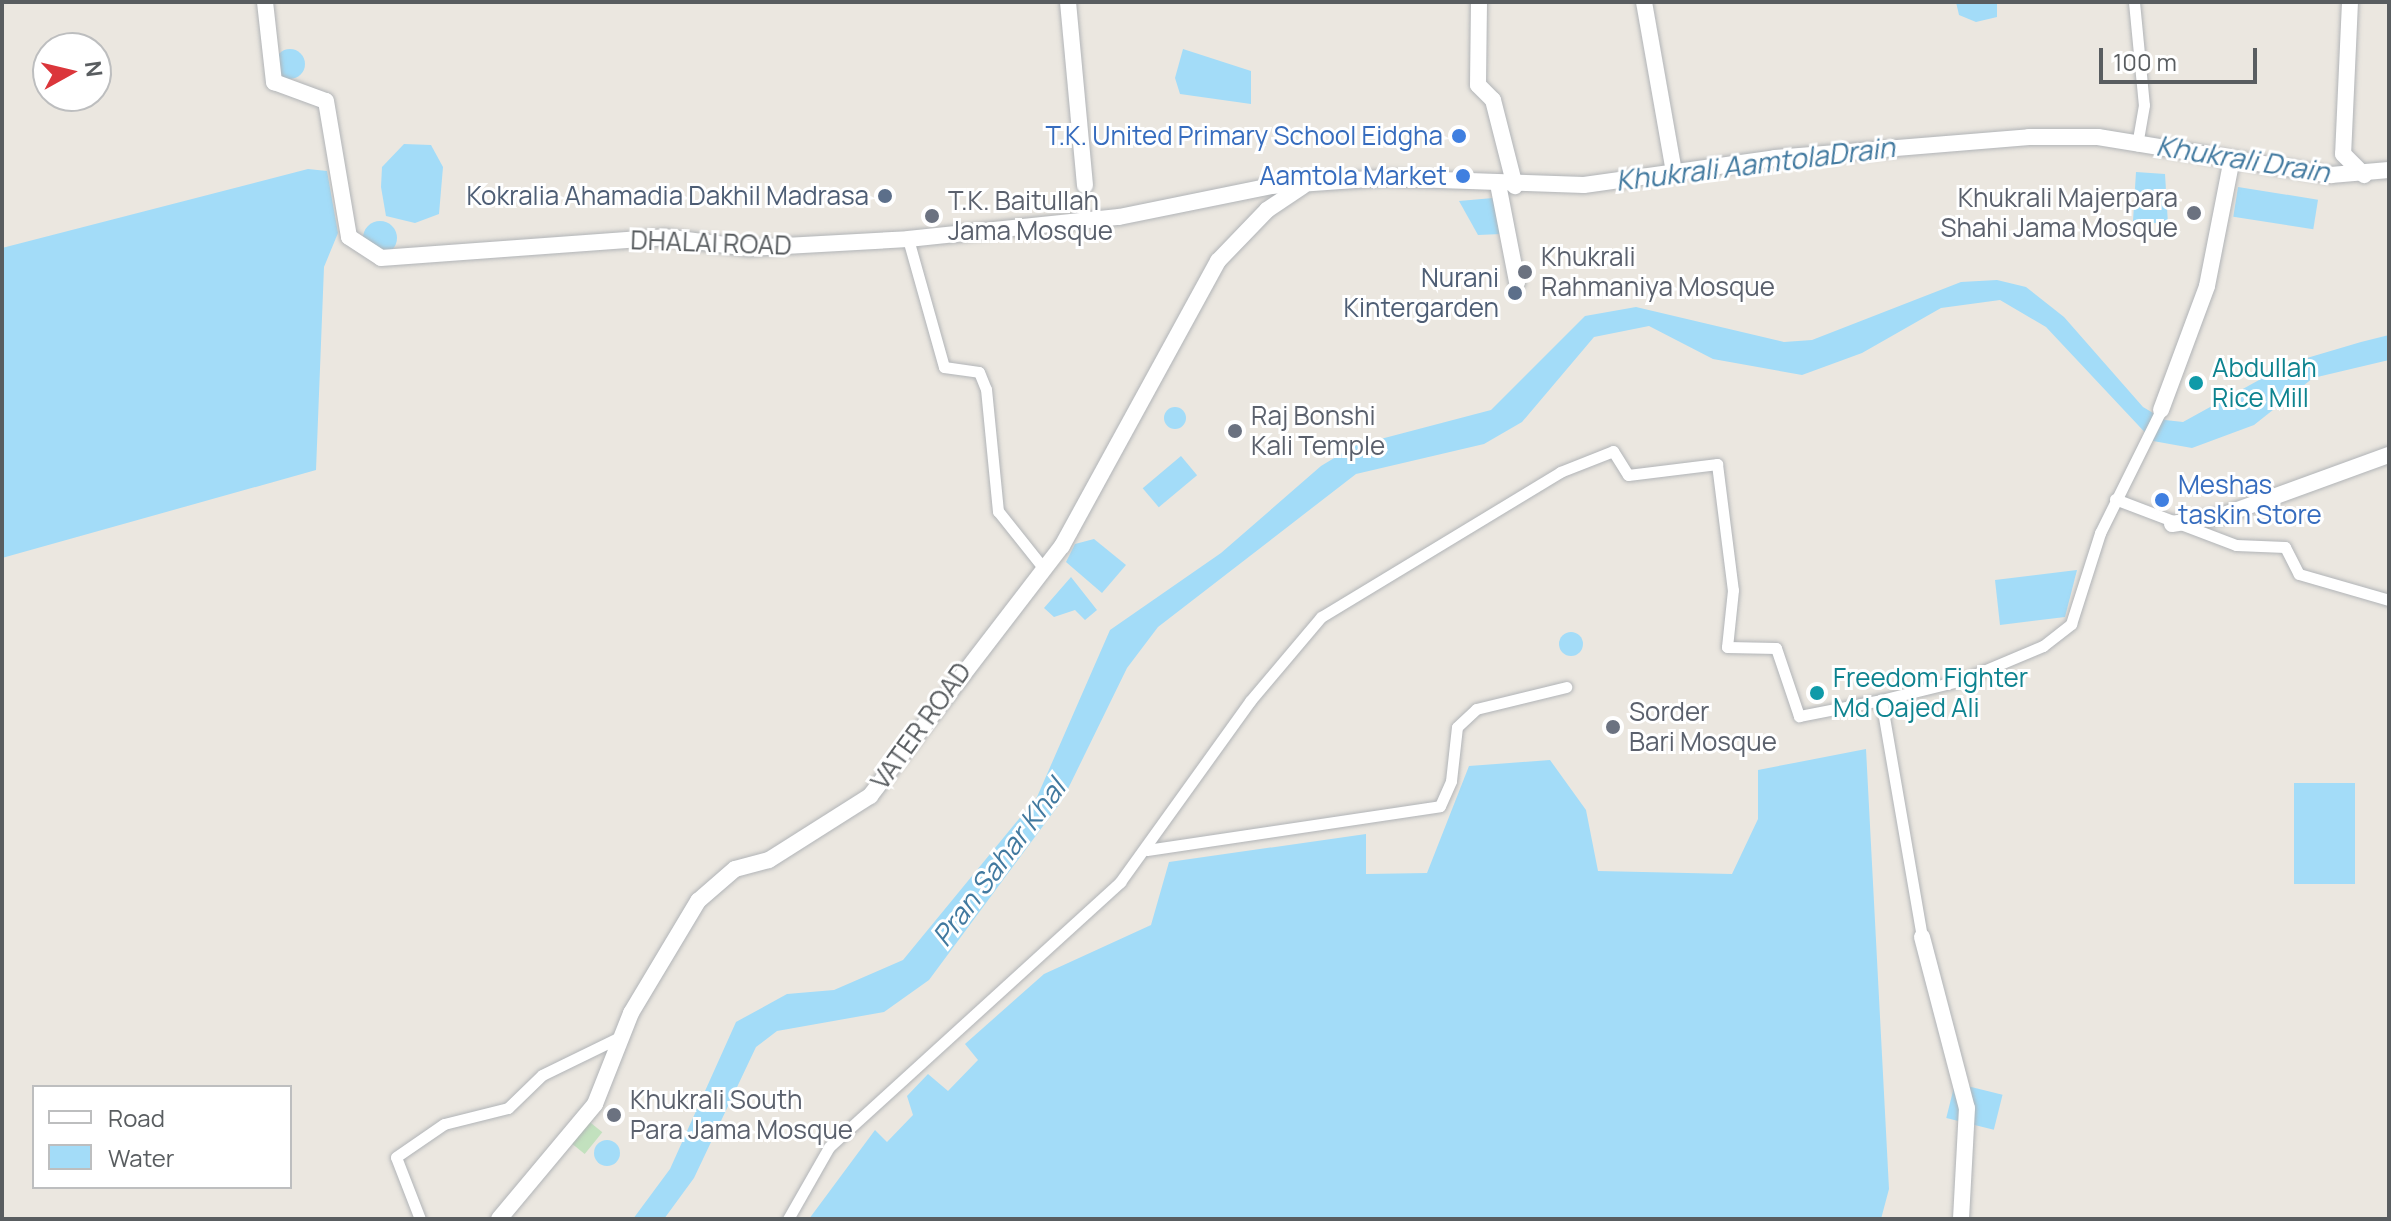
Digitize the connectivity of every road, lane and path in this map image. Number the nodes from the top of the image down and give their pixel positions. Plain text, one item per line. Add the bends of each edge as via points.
1 (265, 2) edge
2 (1068, 2) edge
3 (1479, 2) edge
4 (1644, 2) edge
5 (2134, 2) edge
6 (2350, 2) edge
7 (2137, 143) junction
8 (2232, 159) junction
9 (2389, 170) edge
10 (1674, 173) junction
11 (2364, 175) junction
12 (1498, 184) junction
13 (1085, 185) dead end
14 (1304, 186) junction
15 (1515, 186) junction
16 (908, 239) junction
17 (1517, 282) dead end
18 (2161, 410) joint
19 (2389, 455) edge
20 (2115, 499) junction
21 (2172, 524) junction
22 (1045, 570) junction
23 (2389, 600) edge
24 (1566, 687) dead end
25 (1881, 700) junction
26 (1147, 850) junction
27 (1922, 937) joint
28 (622, 1036) junction
29 (420, 1219) edge
30 (499, 1219) edge
31 (788, 1219) edge
32 (1961, 1219) edge

1 - 16 street, DHALAI ROAD via 274,82 326,101 349,237 381,258 664,237 749,248
2 - 13 street
3 - 15 street via 1478,85 1493,100
4 - 10 street
5 - 7 street via 2144,105
6 - 11 street via 2343,154
7 - 8 street, DHALAI ROAD
7 - 10 street, DHALAI ROAD via 2029,137
8 - 11 street, DHALAI ROAD
8 - 18 street via 2207,286
9 - 11 street, DHALAI ROAD
10 - 15 street, DHALAI ROAD
12 - 14 street, DHALAI ROAD via 1383,178
12 - 15 street, DHALAI ROAD
12 - 17 street
14 - 16 street, DHALAI ROAD via 1177,202 1119,217
14 - 22 street, VATER ROAD via 1267,210 1218,261 1158,383
16 - 22 street via 944,367 979,372 986,389 998,511
18 - 20 street
19 - 21 street via 2221,516
20 - 21 street
20 - 25 street via 2071,624 2043,646 1962,680
21 - 23 street via 2236,545 2285,547 2299,574
22 - 28 street, VATER ROAD via 981,643 870,796 769,860 735,869 698,901 672,933
24 - 26 street via 1476,709 1457,727 1451,781 1440,806
25 - 26 street via 1799,716 1776,648 1727,647 1733,590 1717,464 1628,475 1613,451 1509,499 1425,557 1344,597 1287,653
25 - 27 street
26 - 31 street via 829,1147
27 - 32 street via 1967,1108
28 - 29 street via 542,1075 508,1108 444,1124 396,1157
28 - 30 street, VATER ROAD via 595,1104

